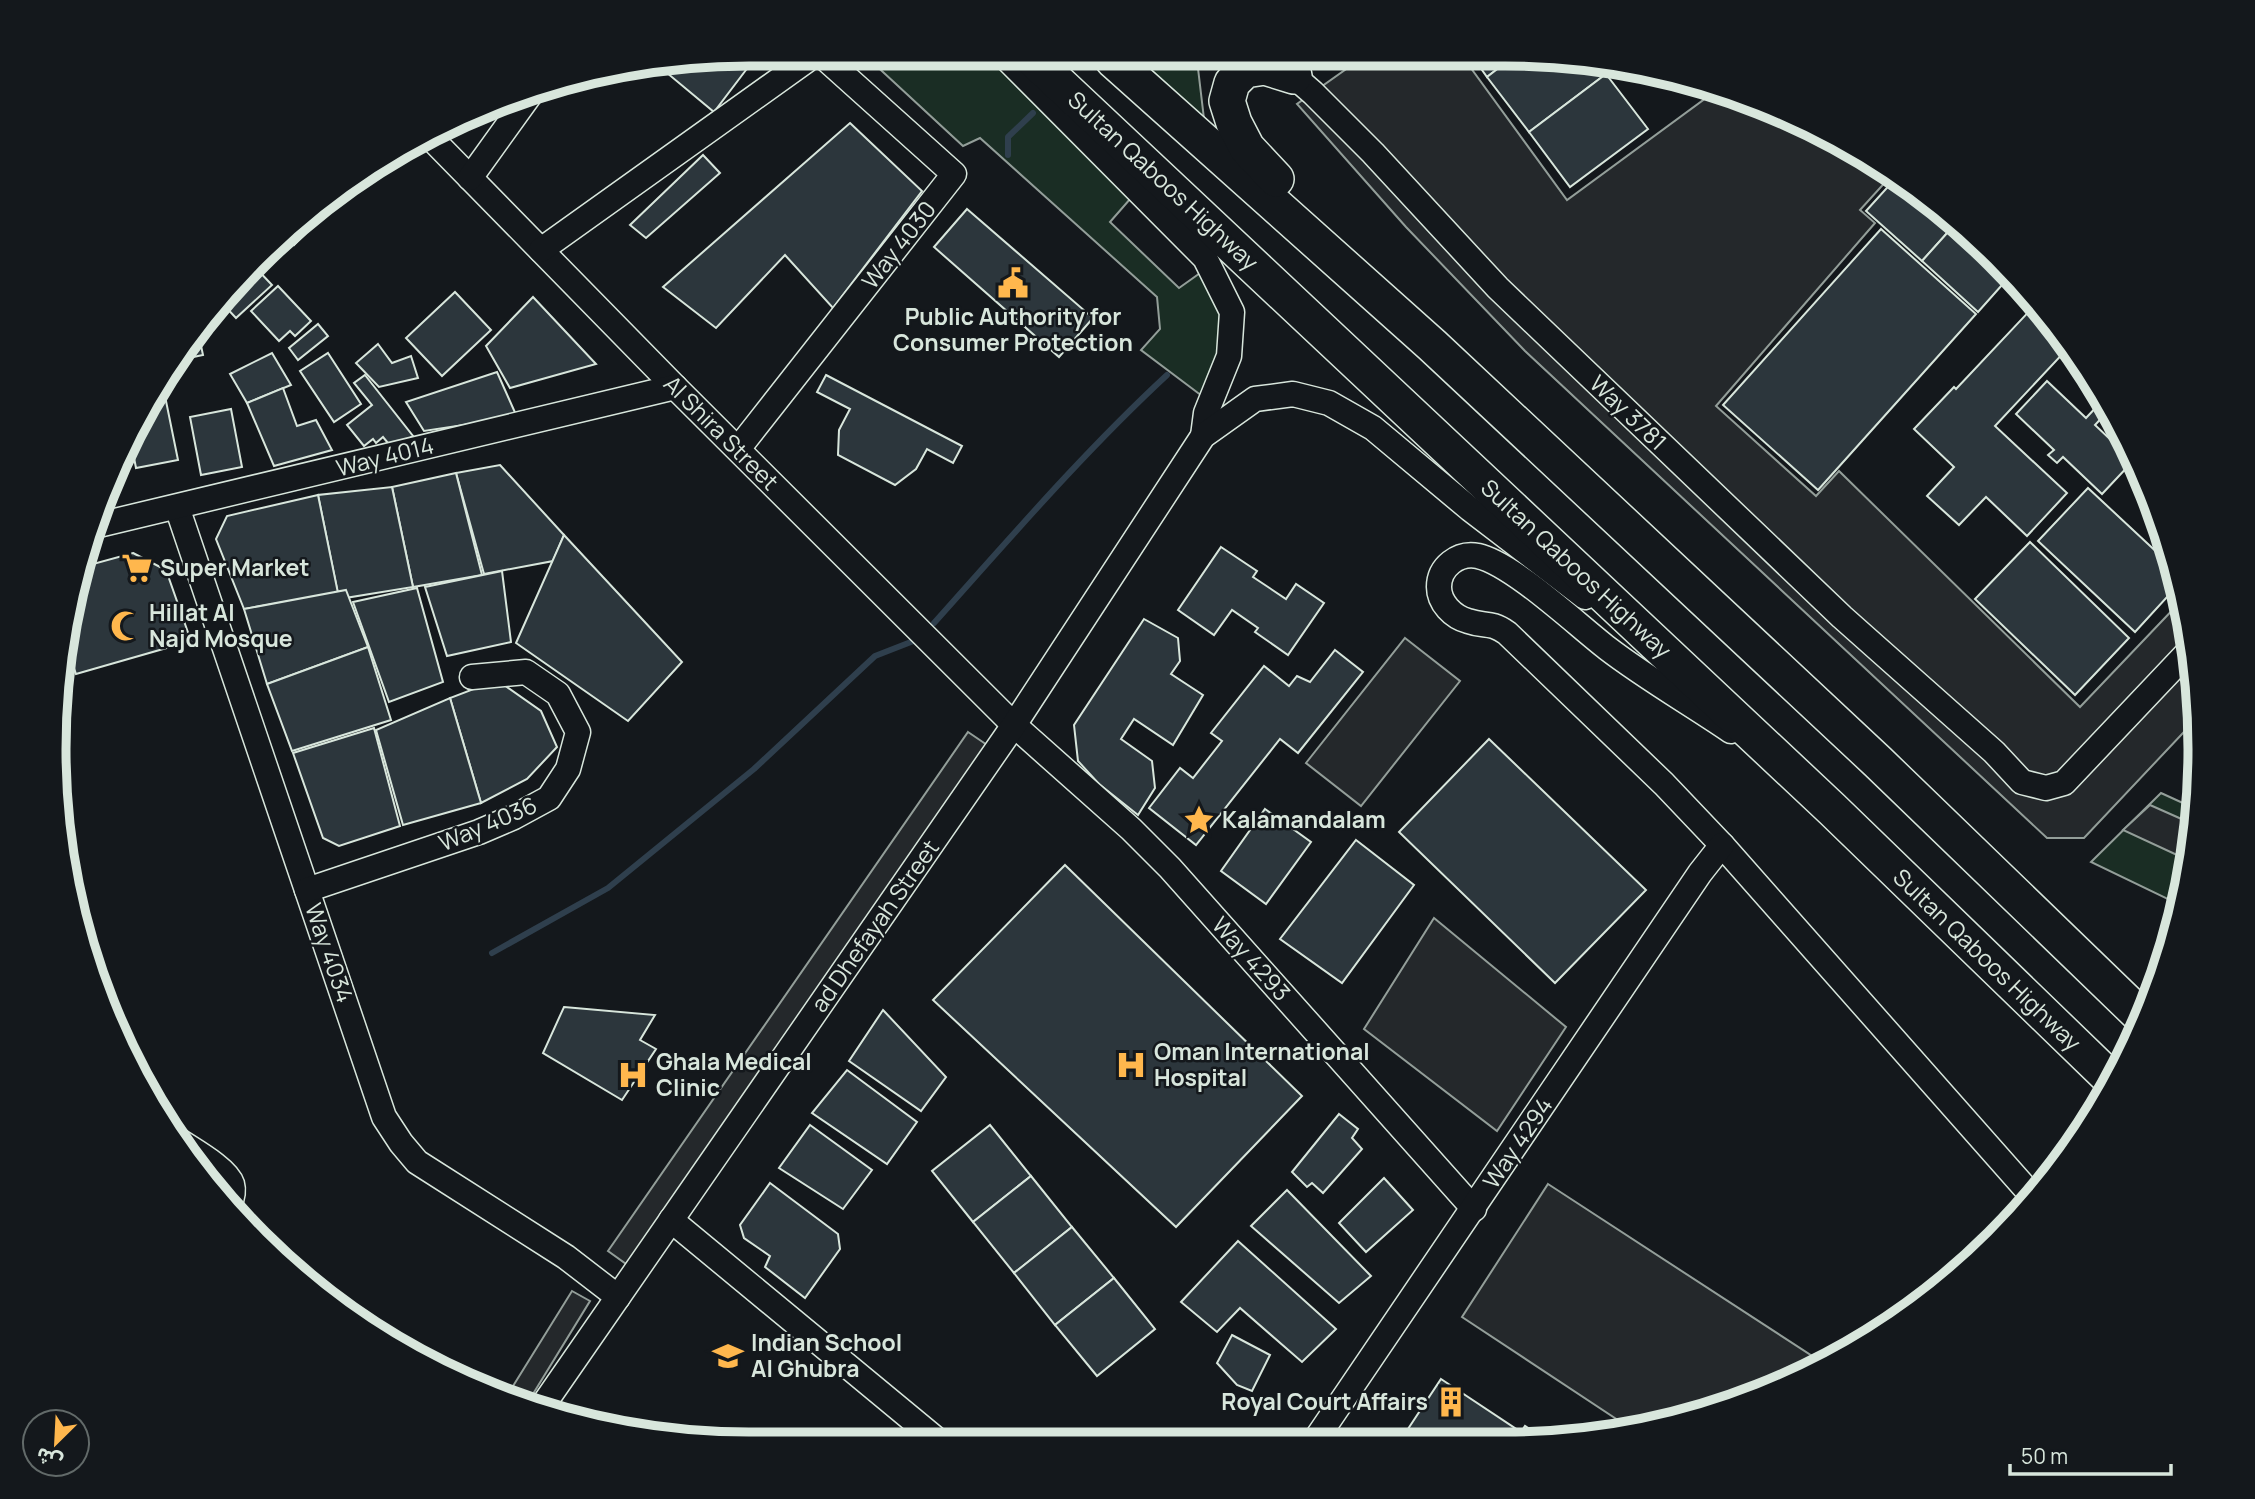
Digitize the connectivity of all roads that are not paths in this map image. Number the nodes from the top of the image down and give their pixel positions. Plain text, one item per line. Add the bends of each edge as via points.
1 (799, 66) edge
2 (834, 66) edge
3 (1013, 66) edge
4 (1040, 66) edge
5 (1121, 66) edge
6 (1221, 66) edge
7 (1285, 68) edge
8 (1227, 101) junction
9 (522, 106) edge
10 (436, 143) edge
11 (470, 178) junction
12 (541, 250) junction
13 (1432, 345) junction
14 (675, 387) junction
15 (1203, 436) junction
16 (738, 449) junction
17 (177, 507) junction
18 (105, 523) edge
19 (2183, 658) edge
20 (472, 677) dead end
21 (1692, 678) junction
22 (1014, 725) junction
23 (1791, 771) junction
24 (1722, 845) junction
25 (307, 890) junction
26 (2137, 1012) edge
27 (2106, 1074) edge
28 (202, 1156) edge
29 (2027, 1190) edge
30 (233, 1196) edge
31 (1474, 1209) junction
32 (671, 1220) junction
33 (618, 1297) junction
34 (546, 1401) edge
35 (927, 1432) edge
36 (1321, 1432) edge

1 - 12 street
2 - 16 street, Way 4030 via 954,174
3 - 15 street via 1205,258 1231,312 1229,356 1206,413
4 - 21 highway, Sultan Qaboos Highway
5 - 13 highway
6 - 8 highway
7 - 8 highway via 1244,70 1232,83
7 - 19 street, Way 3781 via 1373,153 1498,288 1842,617 1994,752 2045,774 2061,770 2089,755
8 - 13 highway via 1247,148
9 - 11 street
10 - 11 street, Al Shira Street
11 - 12 street, Al Shira Street
12 - 14 street, Al Shira Street
13 - 26 highway via 1878,762
14 - 16 street, Al Shira Street
14 - 17 street, Way 4014
15 - 21 street via 1255,399 1293,394 1329,404 1373,428 1469,509
15 - 22 street, ad Dhefayah Street
16 - 22 street, Al Shira Street
17 - 18 street, Way 4014
17 - 25 street, Way 4034
20 - 25 street, Way 4036 via 526,672 558,694 578,732 568,769 549,798 479,832
21 - 23 highway, Sultan Qaboos Highway
22 - 31 street, Way 4293 via 1170,868
22 - 32 street, ad Dhefayah Street
23 - 24 street via 1610,650 1501,564 1476,555 1458,557 1442,570 1440,598 1451,612 1468,621 1496,625 1507,633
23 - 27 highway, Sultan Qaboos Highway
24 - 29 street
24 - 31 street, Way 4294
25 - 33 street, Way 4034 via 384,1117 401,1143 417,1162 566,1257
28 - 30 street via 223,1171 232,1183
31 - 36 street, Way 4294
32 - 33 street, ad Dhefayah Street
32 - 35 street
33 - 34 street, ad Dhefayah Street

